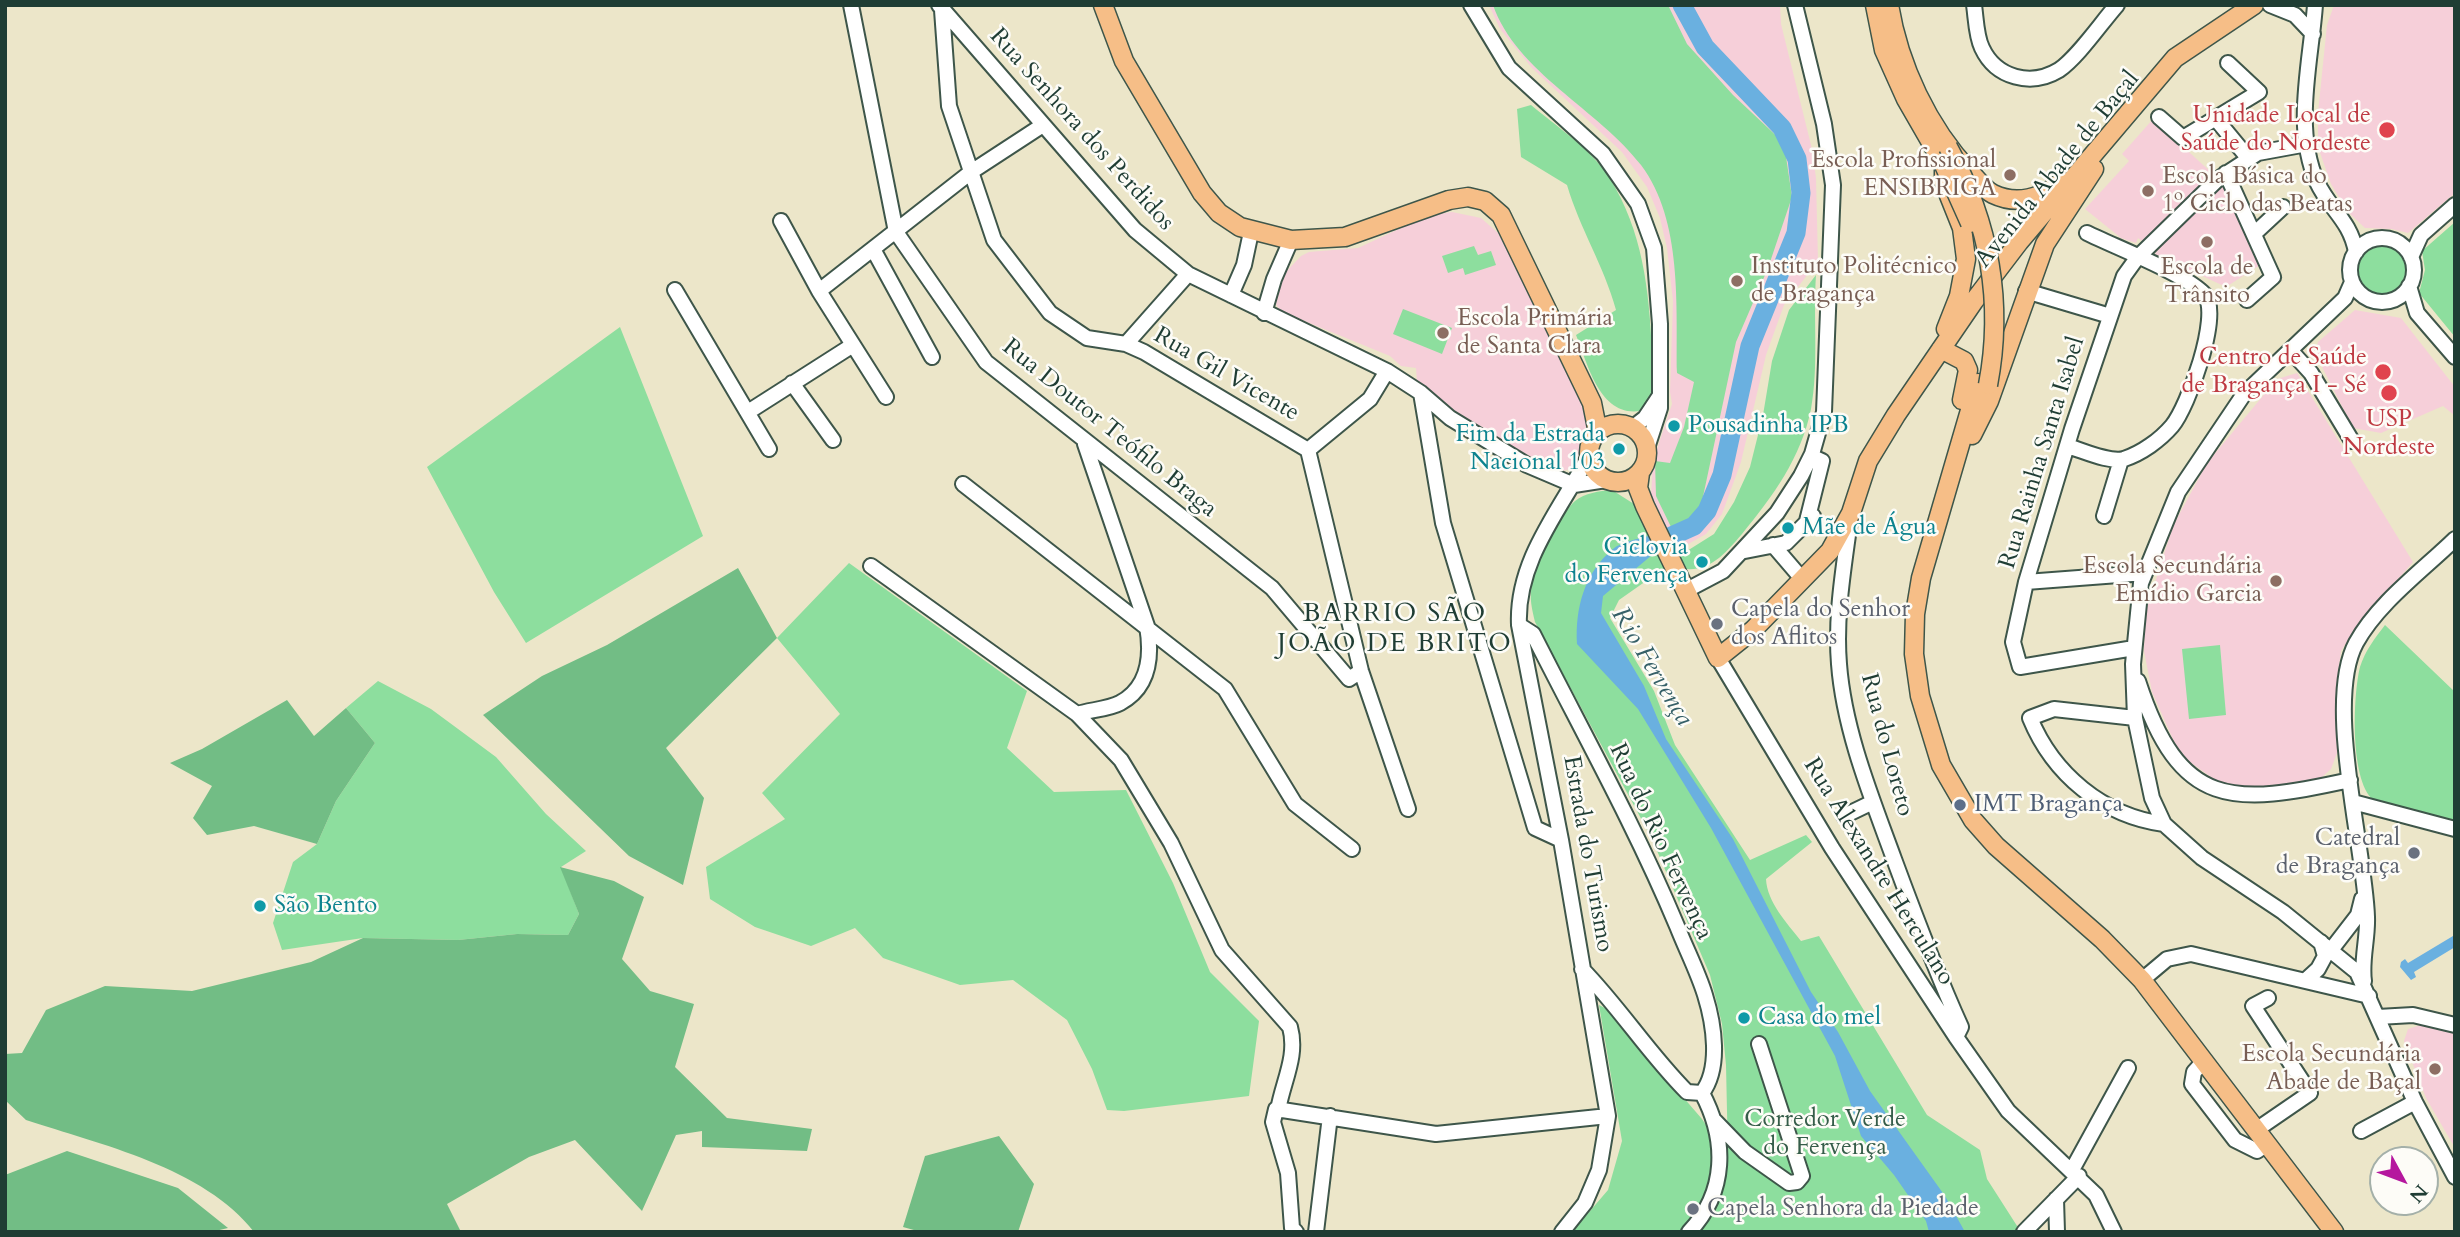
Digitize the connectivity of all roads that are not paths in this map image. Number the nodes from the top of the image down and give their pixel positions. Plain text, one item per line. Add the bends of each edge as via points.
1 (851, 5) edge
2 (1103, 5) edge
3 (1471, 5) edge
4 (1795, 5) edge
5 (1874, 5) edge
6 (1889, 5) edge
7 (1974, 5) edge
8 (2117, 5) edge
9 (2254, 5) edge
10 (2263, 5) edge
11 (2270, 5) edge
12 (2315, 5) edge
13 (2322, 5) edge
14 (940, 7) edge
15 (2313, 34) junction
16 (2228, 63) dead end
17 (2159, 117) dead end
18 (2216, 119) junction
19 (1043, 125) junction
20 (2113, 137) junction
21 (2307, 144) junction
22 (1946, 156) junction
23 (2091, 157) junction
24 (2249, 159) junction
25 (971, 172) junction
26 (2227, 173) junction
27 (2455, 205) edge
28 (2283, 207) dead end
29 (781, 221) dead end
30 (2348, 224) junction
31 (896, 232) junction
32 (1251, 232) junction
33 (2087, 233) dead end
34 (2254, 234) junction
35 (2421, 235) junction
36 (2377, 239) junction
37 (1291, 240) junction
38 (2395, 241) junction
39 (873, 249) junction
40 (2356, 252) junction
41 (2411, 257) junction
42 (2137, 258) junction
43 (1188, 274) junction
44 (2352, 282) junction
45 (2409, 286) junction
46 (675, 290) dead end
47 (818, 291) junction
48 (2026, 291) junction
49 (1231, 295) junction
50 (2363, 296) junction
51 (2247, 300) dead end
52 (2391, 301) junction
53 (1264, 313) junction
54 (2417, 313) junction
55 (2110, 316) junction
56 (2322, 322) junction
57 (1126, 344) junction
58 (853, 345) junction
59 (1941, 349) junction
60 (2291, 351) junction
61 (932, 357) dead end
62 (2455, 357) edge
63 (1387, 370) junction
64 (792, 383) junction
65 (1983, 384) junction
66 (1660, 392) junction
67 (1421, 393) junction
68 (886, 397) dead end
69 (1592, 403) junction
70 (748, 412) junction
71 (1624, 426) junction
72 (1598, 433) junction
73 (1972, 435) junction
74 (833, 440) dead end
75 (1084, 442) junction
76 (2352, 442) dead end
77 (2067, 446) junction
78 (1647, 448) junction
79 (769, 449) dead end
80 (1959, 449) junction
81 (1308, 450) junction
82 (1589, 456) junction
83 (1811, 456) junction
84 (2121, 460) junction
85 (1640, 473) junction
86 (1610, 481) junction
87 (963, 484) dead end
88 (1574, 485) junction
89 (1645, 506) junction
90 (1851, 513) junction
91 (2104, 516) dead end
92 (2455, 539) edge
93 (1773, 545) junction
94 (1745, 551) junction
95 (871, 566) dead end
96 (2145, 573) junction
97 (1803, 580) junction
98 (2026, 582) junction
99 (1687, 590) junction
100 (1519, 625) junction
101 (1147, 626) junction
102 (2134, 648) junction
103 (1718, 658) junction
104 (2133, 664) junction
105 (1361, 671) junction
106 (1077, 714) junction
107 (2135, 718) junction
108 (2350, 780) junction
109 (1873, 802) junction
110 (2353, 802) junction
111 (1408, 809) dead end
112 (1844, 816) dead end
113 (2164, 824) junction
114 (2455, 829) edge
115 (1561, 840) junction
116 (1352, 849) dead end
117 (2364, 895) junction
118 (2326, 946) junction
119 (1582, 969) junction
120 (2146, 977) junction
121 (2361, 977) junction
122 (2306, 980) junction
123 (2370, 996) junction
124 (2268, 998) dead end
125 (2378, 1017) junction
126 (2455, 1025) edge
127 (1956, 1037) junction
128 (1759, 1044) dead end
129 (2128, 1068) dead end
130 (1702, 1093) junction
131 (2415, 1102) junction
132 (1278, 1110) junction
133 (1330, 1116) junction
134 (1608, 1116) junction
135 (1715, 1121) junction
136 (2361, 1131) dead end
137 (2262, 1133) junction
138 (2076, 1173) junction
139 (2455, 1177) edge
140 (2056, 1199) junction
141 (2319, 1212) junction
142 (1296, 1232) edge
143 (1316, 1232) edge
144 (1562, 1232) edge
145 (1689, 1232) edge
146 (2024, 1232) edge
147 (2057, 1232) edge
148 (2114, 1232) edge
149 (2327, 1232) edge
150 (2334, 1232) edge
151 (2345, 1232) edge

1 - 31 street, Rua Doutor Teófilo Braga
2 - 32 main road via 1124,61 1202,193 1219,214
3 - 66 street via 1509,68 1603,153 1638,204 1654,248
4 - 83 street via 1824,124 1833,185 1827,391
5 - 22 main road via 1896,79
6 - 22 main road via 1905,66
7 - 8 street via 1980,46 1991,63 2014,78 2039,79 2061,69
9 - 23 main road, Avenida Abade de Baçal via 2175,58
10 - 20 main road, Avenida Abade de Baçal via 2178,63
11 - 15 street via 2295,15
12 - 15 street
13 - 15 street
14 - 19 street, Rua Senhora dos Perdidos
14 - 25 street, Rua Gil Vicente via 949,106
15 - 21 street
16 - 18 street via 2259,92
17 - 18 street via 2183,138
18 - 24 street
19 - 25 street
19 - 43 street, Rua Senhora dos Perdidos via 1135,230
20 - 48 main road via 2045,244
20 - 59 main road, Avenida Abade de Baçal
21 - 24 street, Rua Rainha Santa Isabel via 2258,153
21 - 30 street via 2317,182
22 - 23 main road via 1993,193 2021,201 2049,192
22 - 59 main road via 1944,183 1962,228 1966,259
22 - 65 main road, bridge via 1970,222 1984,287
23 - 59 main road, Avenida Abade de Baçal via 2012,252
24 - 26 street, Rua Rainha Santa Isabel
25 - 31 street
25 - 57 street, Rua Gil Vicente via 994,240 1050,313 1087,338
26 - 34 street
26 - 42 street, Rua Rainha Santa Isabel
27 - 35 street
28 - 34 street
29 - 47 street
30 - 36 street
30 - 40 street
31 - 39 street
31 - 75 street, Rua Doutor Teófilo Braga via 986,362
32 - 37 main road
32 - 49 street
33 - 42 street
34 - 51 street via 2273,277
35 - 38 street
35 - 41 street
36 - 38 street
36 - 40 street
37 - 53 street
37 - 69 main road via 1345,237 1449,200 1468,197 1485,201 1501,215 1515,238
38 - 41 street
39 - 47 street
39 - 61 street
40 - 44 street via 2350,267
41 - 45 street via 2414,272
42 - 55 street, Rua Rainha Santa Isabel via 2124,276
42 - 84 street via 2192,283 2207,298 2211,316 2207,340 2172,426 2146,449
43 - 49 street, Rua Senhora dos Perdidos
43 - 57 street
44 - 50 street
44 - 56 street via 2345,298
45 - 52 street
45 - 54 street
46 - 70 street
47 - 58 street
48 - 55 street
48 - 73 main road via 1989,401
49 - 53 street, Rua Senhora dos Perdidos
50 - 52 street
50 - 56 street
52 - 54 street
53 - 63 street, Rua Senhora dos Perdidos
54 - 62 street
55 - 77 street, Rua Rainha Santa Isabel
56 - 60 street
57 - 81 street, Rua Gil Vicente
58 - 64 street
58 - 68 street
59 - 80 main road via 1964,361 1968,370 1954,429
59 - 90 main road, Rua do Loreto via 1868,461
60 - 76 street via 2311,373
60 - 96 street via 2244,394 2178,492
63 - 67 street, Rua Senhora dos Perdidos
63 - 81 street, Rua Gil Vicente via 1370,400
64 - 70 street
64 - 74 street
65 - 73 main road
65 - 80 main road
66 - 71 street via 1655,405
66 - 78 street via 1656,426
67 - 88 street, Rua Senhora dos Perdidos via 1450,418 1516,458
67 - 115 street via 1443,523 1535,828
69 - 71 main road
69 - 72 main road
70 - 79 street
71 - 72 main road
71 - 78 main road via 1639,433
72 - 82 main road
73 - 120 main road via 1924,615 1923,655 1939,734 1967,794 2007,845 2107,928
75 - 101 street
75 - 105 street, Rua Doutor Teófilo Braga via 1272,588 1349,679
77 - 84 street
77 - 98 street, Rua Rainha Santa Isabel
78 - 85 main road
80 - 120 main road via 1915,614 1914,654 1930,737 1973,820 1996,846
81 - 105 street
82 - 86 main road via 1597,474
82 - 88 street, Estrada do Turismo
83 - 93 street via 1822,461 1810,519 1786,543
83 - 94 street via 1777,513
84 - 91 street
85 - 86 main road via 1633,479
85 - 89 main road, Rua Alexandre Herculano via 1638,488
86 - 88 street
86 - 89 main road, Rua Alexandre Herculano via 1625,484
87 - 101 street
88 - 100 street, Estrada do Turismo via 1532,555 1518,604
89 - 99 main road, Rua Alexandre Herculano
90 - 97 main road via 1830,551
90 - 109 street, Rua do Loreto via 1839,601 1839,664 1848,721
92 - 108 street via 2374,618 2356,644 2345,688
93 - 94 street
93 - 97 street
94 - 99 street via 1723,571
95 - 106 street
96 - 98 street
96 - 102 street
97 - 103 main road
98 - 102 street, Rua Rainha Santa Isabel via 2013,642 2020,667
99 - 103 main road, Rua Alexandre Herculano
100 - 115 street, Estrada do Turismo
100 - 130 street, Rua do Rio Fervença via 1533,634 1586,738 1660,885 1706,996 1714,1048 1712,1074
101 - 106 street via 1151,653 1144,681 1121,703
101 - 116 street via 1226,690 1295,804
102 - 104 street
103 - 127 street, Rua Alexandre Herculano via 1839,860
104 - 107 street
104 - 108 street via 2164,746 2196,781 2239,796 2281,795
105 - 111 street
106 - 132 street via 1121,760 1171,843 1222,950 1283,1016 1294,1041
107 - 113 street via 2151,798
107 - 113 street via 2054,709 2031,718 2041,745 2087,793 2105,806
108 - 110 street
109 - 112 street
109 - 127 street, Rua do Loreto via 1961,1027
110 - 114 street
110 - 117 street
113 - 118 street via 2202,858
115 - 119 street, Estrada do Turismo
117 - 118 street via 2358,915
117 - 121 street via 2367,916
118 - 121 street
118 - 122 street via 2318,969
119 - 130 street via 1687,1093
119 - 134 street, Estrada do Turismo
120 - 122 street via 2166,960 2191,954
120 - 137 main road
120 - 137 main road
121 - 123 street
122 - 123 street
123 - 125 street
124 - 137 street via 2253,1006 2310,1093
125 - 126 street via 2413,1015
125 - 131 street
127 - 138 street, Rua Alexandre Herculano via 2008,1111
128 - 135 street via 1802,1177 1790,1183 1745,1152
129 - 138 street
130 - 135 street
131 - 136 street
131 - 139 street
132 - 133 street
132 - 142 street via 1273,1122 1288,1173
133 - 134 street via 1436,1134
133 - 143 street
134 - 144 street, Estrada do Turismo via 1600,1170 1585,1203
135 - 145 street via 1721,1147 1712,1202
137 - 141 main road
137 - 151 main road
138 - 140 street
138 - 148 street, Rua Alexandre Herculano via 2096,1195
140 - 146 street
140 - 147 street
141 - 149 street
141 - 150 main road

